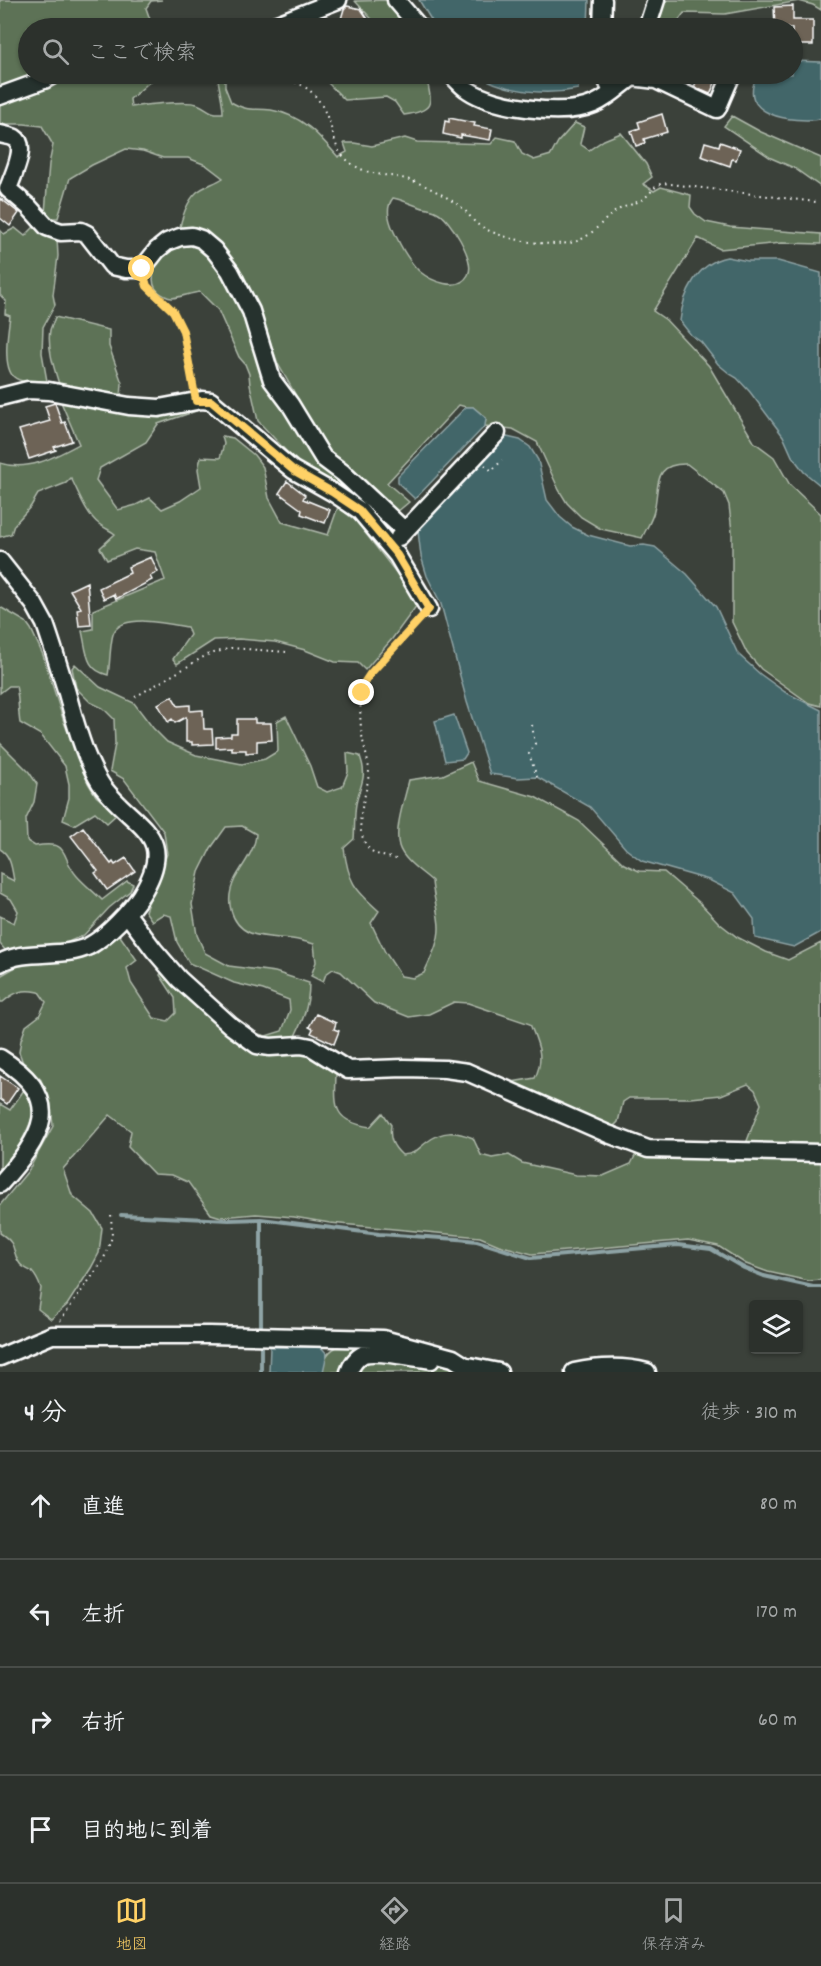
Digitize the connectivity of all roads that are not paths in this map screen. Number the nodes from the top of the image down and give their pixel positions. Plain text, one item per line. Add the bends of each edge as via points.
1 (338, 0) edge
2 (396, 0) edge
3 (603, 0) edge
4 (656, 0) edge
5 (292, 18) edge
6 (411, 18) edge
7 (602, 18) edge
8 (650, 18) edge
9 (33, 84) edge
10 (462, 84) edge
11 (608, 84) edge
12 (622, 84) edge
13 (664, 84) edge
14 (728, 84) edge
15 (612, 92) junction
16 (0, 96) edge
17 (0, 134) edge
18 (0, 397) edge
19 (497, 433) dead end
20 (405, 531) junction
21 (390, 546) junction
22 (0, 561) edge
23 (429, 609) road end
24 (127, 914) junction
25 (0, 963) edge
26 (0, 1058) edge
27 (821, 1153) edge
28 (0, 1184) edge
29 (0, 1357) edge
30 (453, 1358) junction
31 (349, 1372) edge
32 (499, 1372) edge
33 (574, 1372) edge
34 (647, 1372) edge

1 - 5 street
2 - 6 street
3 - 7 street
4 - 8 street
9 - 16 street
10 - 15 street via 486,98 522,108 566,111 596,103
11 - 15 street
12 - 15 street
13 - 14 street via 717,109
17 - 20 street via 15,138 20,144 21,153 8,189 47,227 62,232 81,231 112,266 142,269 157,250 180,237 201,239 214,250 251,311 272,381 323,458
18 - 21 street via 28,390 48,391 159,408 211,401 293,470 359,510
19 - 20 street
20 - 21 street
21 - 23 street
22 - 24 street via 45,624 97,777 154,843 155,869
24 - 25 street via 89,946 24,955
24 - 27 street via 179,979 257,1045 311,1047 348,1070 466,1072 648,1149
26 - 28 street via 27,1078 41,1102 42,1114 36,1138
29 - 30 street via 52,1335 209,1335 383,1339
30 - 31 street via 364,1354
30 - 32 street via 464,1365
33 - 34 street via 615,1368

